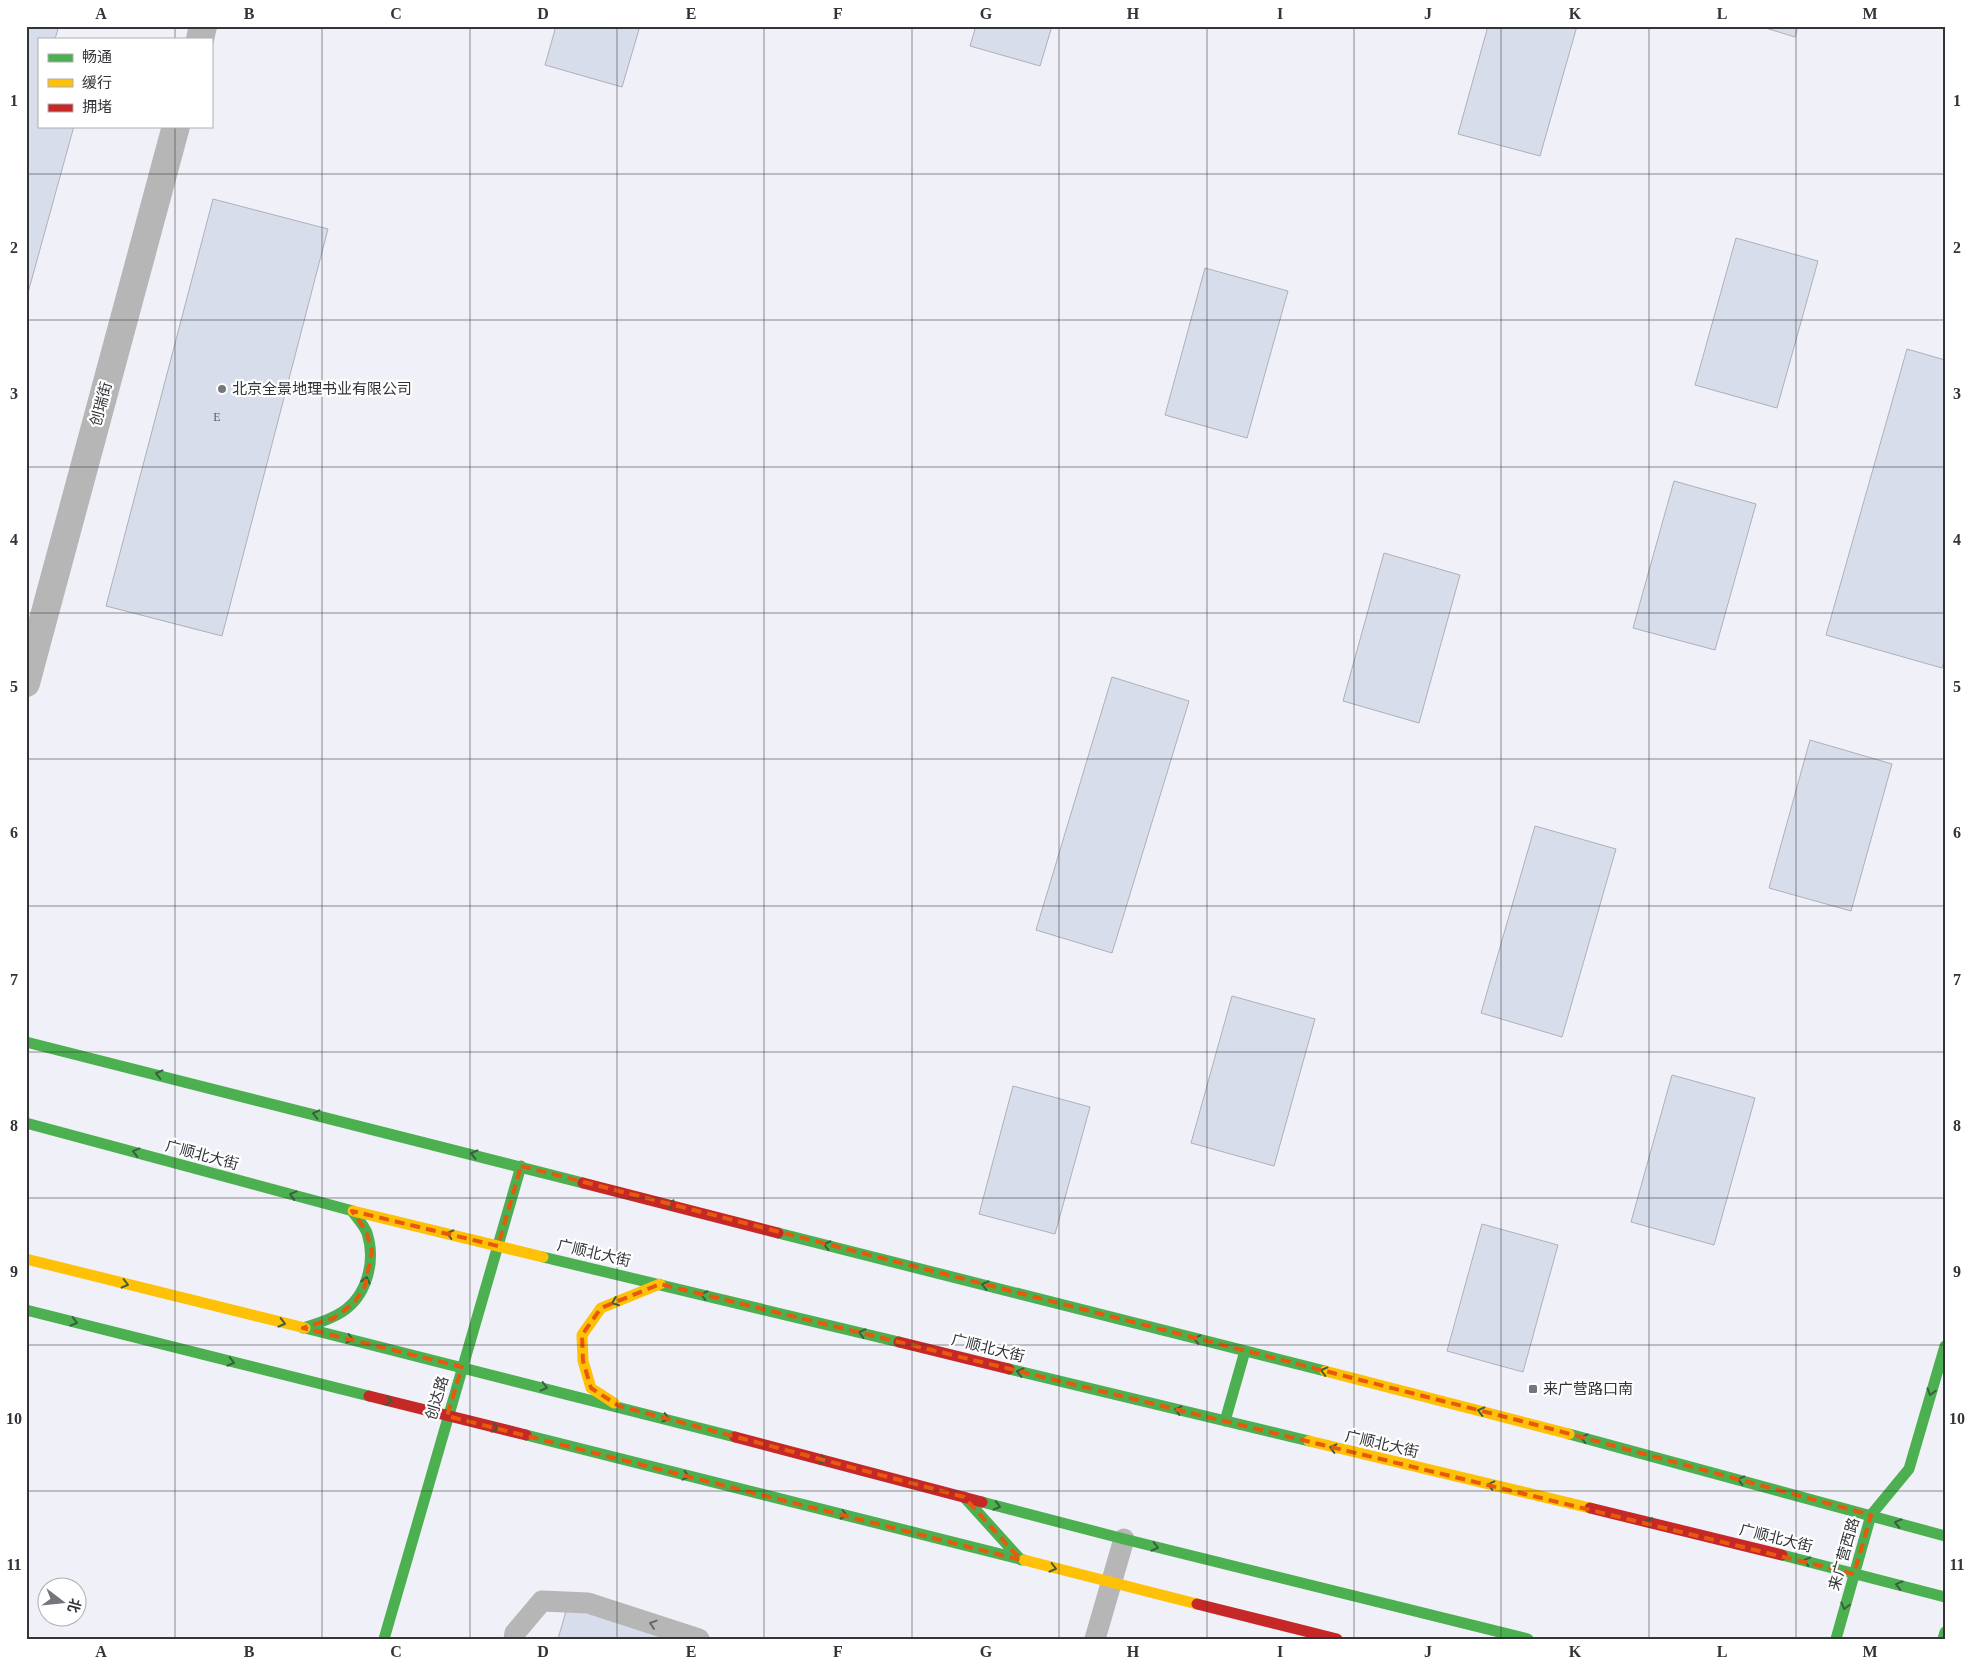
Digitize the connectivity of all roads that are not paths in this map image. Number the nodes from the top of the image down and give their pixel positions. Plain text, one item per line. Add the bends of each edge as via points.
1 (175, 128) edge
2 (26, 682) edge
3 (26, 1042) edge
4 (26, 1123) edge
5 (521, 1166) junction
6 (352, 1211) junction
7 (498, 1246) junction
8 (26, 1259) edge
9 (660, 1284) junction
10 (26, 1310) edge
11 (303, 1328) junction
12 (1945, 1346) edge
13 (1245, 1351) junction
14 (462, 1367) junction
15 (619, 1406) junction
16 (448, 1416) junction
17 (1225, 1421) junction
18 (964, 1497) junction
19 (1871, 1515) junction
20 (1945, 1536) edge
21 (1124, 1539) junction
22 (1021, 1560) junction
23 (1854, 1574) junction
24 (1111, 1582) junction
25 (1945, 1597) edge
26 (1945, 1632) edge
27 (384, 1639) edge
28 (514, 1639) edge
29 (699, 1639) edge
30 (1095, 1639) edge
31 (1337, 1639) edge
32 (1528, 1639) edge
33 (1836, 1639) edge
34 (1943, 1639) edge

1 - 2 street, 创瑞街
5 -> 3 main road
6 -> 4 main road, 广顺北大街
5 - 7 main road, 创达路
13 -> 5 main road
7 -> 6 main road, 广顺北大街
11 -> 6 main road via 334,1318 354,1303 365,1286 372,1251 366,1231
7 - 9 main road, 广顺北大街
7 - 14 main road, 创达路
8 -> 11 main road
9 -> 15 main road via 601,1308 582,1334 583,1361 591,1388
17 -> 9 main road, 广顺北大街
10 -> 16 main road
11 -> 14 main road
12 -> 19 main road, 来广营西路 via 1909,1469
13 - 17 main road
19 -> 13 main road
14 -> 15 main road
14 - 16 main road, 创达路
15 -> 18 main road
16 -> 22 main road
16 - 27 main road, 创达路
23 -> 17 main road, 广顺北大街
18 -> 21 main road
18 - 22 main road
20 -> 19 main road
19 - 23 main road, 来广营西路
21 - 24 lane
21 -> 32 main road
22 -> 24 main road
25 -> 23 main road, 广顺北大街
23 -> 33 main road, 来广营西路
24 - 30 lane
24 - 31 main road
26 - 34 main road
29 -> 28 lane via 588,1603 542,1601 515,1633

